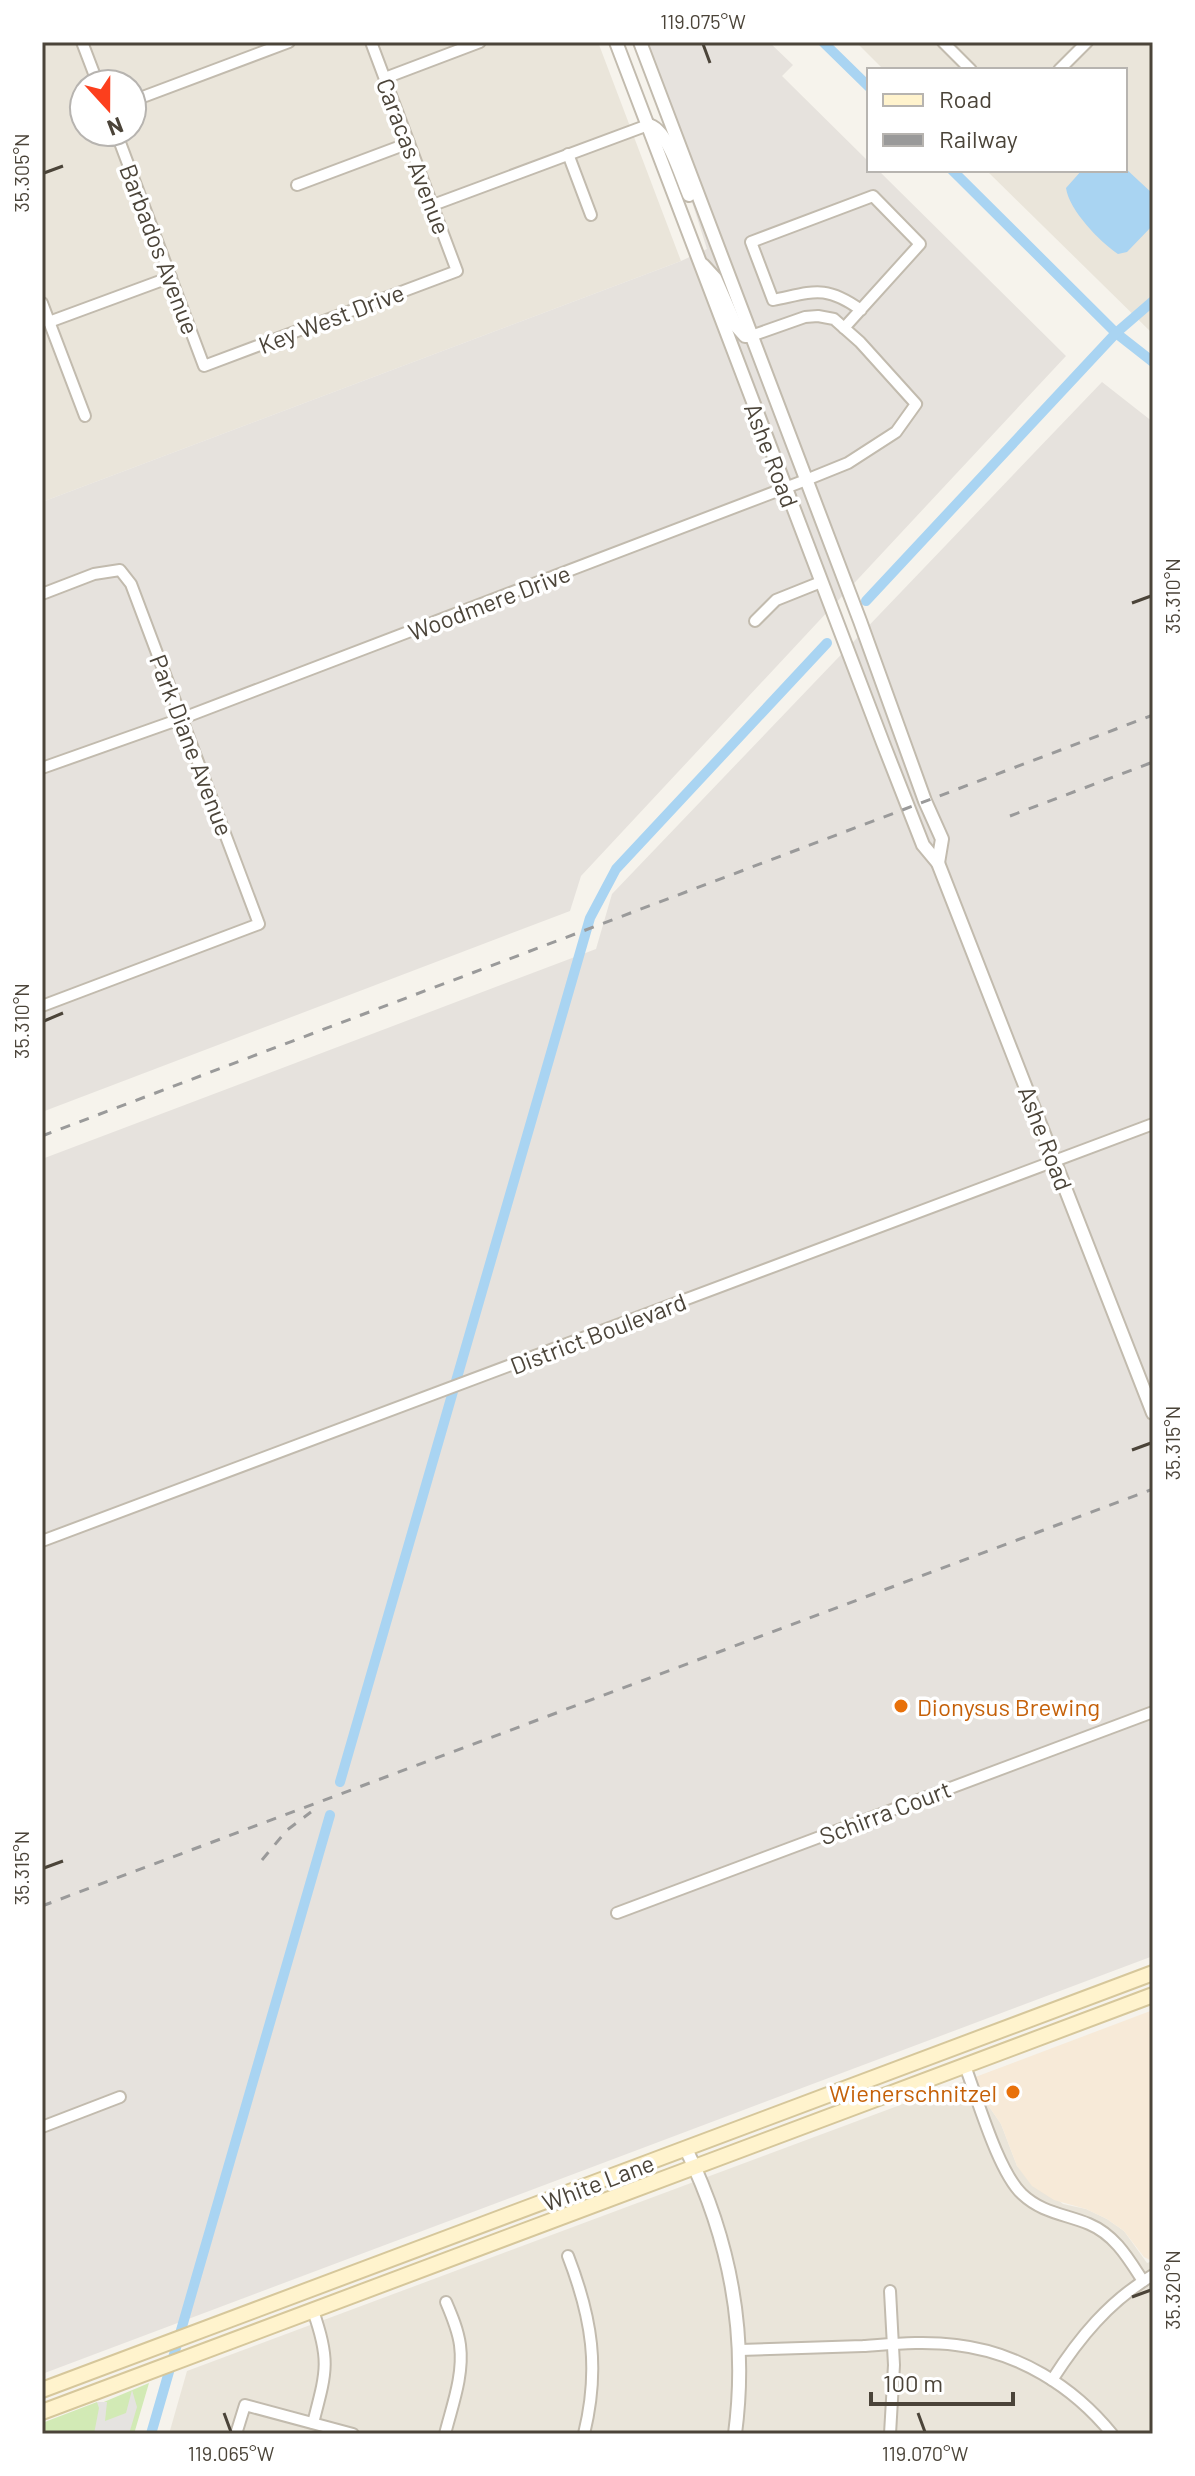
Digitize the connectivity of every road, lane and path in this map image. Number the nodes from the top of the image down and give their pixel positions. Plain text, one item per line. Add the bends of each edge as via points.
1 (82, 42) edge
2 (289, 42) edge
3 (371, 42) edge
4 (480, 42) edge
5 (616, 42) edge
6 (640, 42) edge
7 (943, 42) edge
8 (1087, 42) edge
9 (92, 68) edge
10 (969, 68) edge
11 (1061, 68) edge
12 (385, 78) junction
13 (148, 95) edge
14 (648, 125) junction
15 (409, 143) junction
16 (122, 148) edge
17 (568, 154) junction
18 (297, 185) dead end
19 (433, 205) junction
20 (704, 213) junction
21 (591, 215) dead end
22 (698, 260) junction
23 (457, 271) joint
24 (171, 277) junction
25 (42, 303) edge
26 (861, 310) junction
27 (49, 322) junction
28 (844, 328) junction
29 (751, 336) junction
30 (204, 366) joint
31 (85, 416) dead end
32 (806, 480) junction
33 (785, 489) junction
34 (821, 582) junction
35 (42, 594) edge
36 (755, 621) dead end
37 (183, 718) junction
38 (42, 768) edge
39 (938, 863) junction
40 (42, 1006) edge
41 (1153, 1124) edge
42 (1055, 1161) junction
43 (1153, 1413) edge
44 (42, 1541) edge
45 (1153, 1712) edge
46 (617, 1913) dead end
47 (1153, 1973) edge
48 (1137, 1980) junction
49 (1152, 1994) edge
50 (1048, 2013) junction
51 (1075, 2024) junction
52 (959, 2046) junction
53 (965, 2066) junction
54 (897, 2090) junction
55 (120, 2097) dead end
56 (42, 2127) edge
57 (686, 2149) junction
58 (695, 2167) junction
59 (568, 2256) dead end
60 (386, 2262) junction
61 (1148, 2278) edge
62 (890, 2291) dead end
63 (446, 2302) dead end
64 (313, 2311) junction
65 (894, 2344) junction
66 (740, 2350) junction
67 (138, 2354) junction
68 (1052, 2380) junction
69 (42, 2390) edge
70 (101, 2390) junction
71 (42, 2412) edge
72 (313, 2423) junction
73 (236, 2434) edge
74 (353, 2434) edge
75 (445, 2434) edge
76 (584, 2434) edge
77 (735, 2434) edge
78 (890, 2434) edge
79 (1112, 2434) edge

1 - 9 street
2 - 13 street
3 - 12 street, Caracas Avenue
4 - 12 street
5 - 14 street, Ashe Road
6 - 20 street, Ashe Road
7 - 10 street
8 - 11 street
12 - 15 street, Caracas Avenue
14 - 17 street
14 - 20 street via 663,134 689,195
14 - 22 street, Ashe Road
15 - 18 street
15 - 19 street, Caracas Avenue
16 - 24 street, Barbados Avenue
17 - 19 street
17 - 21 street
19 - 23 street, Caracas Avenue
20 - 29 street, Ashe Road
22 - 29 street via 715,278 736,326
22 - 33 street, Ashe Road
23 - 30 street, Key West Drive
24 - 27 street
24 - 30 street, Barbados Avenue
25 - 27 street
26 - 26 street via 920,244 873,196 751,242 773,300 822,290
26 - 28 street
27 - 31 street
28 - 29 street via 834,319 805,317
28 - 32 street, Woodmere Drive via 916,404 896,432 848,463
29 - 32 street, Ashe Road
32 - 33 street, Woodmere Drive
32 - 39 street, Ashe Road via 942,839
33 - 34 street, Ashe Road
33 - 37 street, Woodmere Drive
34 - 36 street via 776,600
34 - 39 street, Ashe Road via 923,845
35 - 37 street, Park Diane Avenue via 120,570 131,584
37 - 38 street, Woodmere Drive
37 - 40 street, Park Diane Avenue via 259,924
39 - 42 street, Ashe Road
41 - 42 street, District Boulevard
42 - 43 street, Ashe Road
42 - 44 street, District Boulevard
45 - 46 street, Schirra Court
47 - 48 main road, White Lane
48 - 50 main road, White Lane
48 - 51 main road via 1134,1989
49 - 51 main road, White Lane
50 - 52 main road, White Lane
50 - 53 main road via 973,2051
51 - 53 main road, White Lane
52 - 54 main road via 951,2059 901,2080
52 - 57 main road, White Lane
53 - 54 main road, White Lane
53 - 61 street via 1004,2168 1020,2192 1044,2210 1101,2230
54 - 58 main road, White Lane
55 - 56 street
57 - 58 street
57 - 60 main road, White Lane
58 - 64 main road, White Lane
58 - 66 street via 726,2258
59 - 76 street via 584,2300 592,2347
60 - 64 main road via 320,2296
60 - 67 main road, White Lane
61 - 68 street via 1088,2328
62 - 65 street
63 - 75 street via 461,2362
64 - 70 main road, White Lane
64 - 72 street via 326,2364
65 - 66 street
65 - 68 street via 977,2349 1024,2364
65 - 78 street
66 - 77 street
67 - 69 main road, White Lane
67 - 70 main road via 106,2377
68 - 79 street
70 - 71 main road, White Lane
72 - 73 street via 245,2405
72 - 74 street

